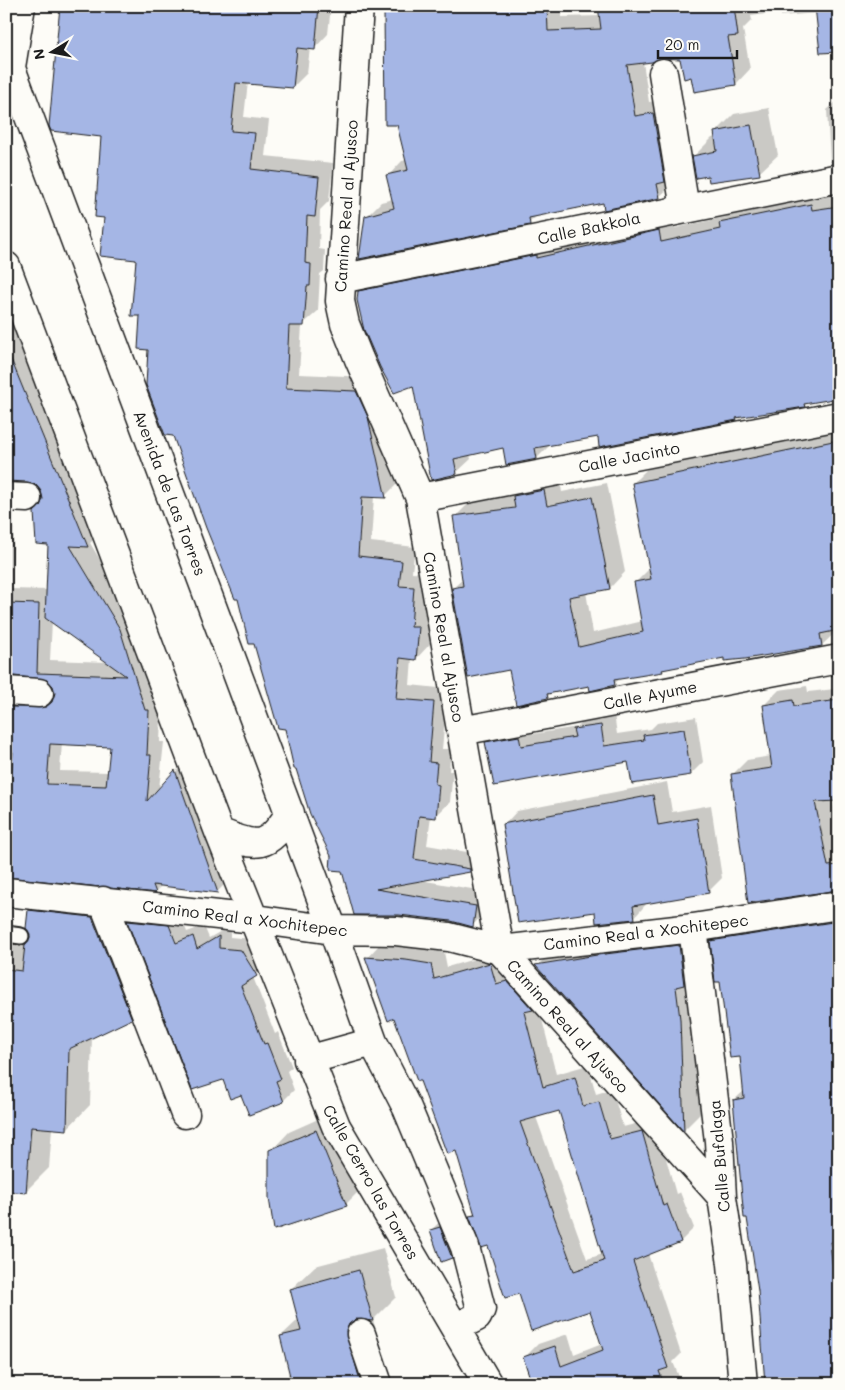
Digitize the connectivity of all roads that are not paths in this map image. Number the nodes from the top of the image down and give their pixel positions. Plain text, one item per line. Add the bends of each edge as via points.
1 (21, 6) edge
2 (359, 6) edge
3 (8, 61) edge
4 (663, 73) dead end
5 (839, 178) edge
6 (685, 209) junction
7 (6, 266) edge
8 (340, 279) junction
9 (14, 304) edge
10 (839, 416) edge
11 (420, 498) junction
12 (839, 660) edge
13 (6, 691) edge
14 (39, 693) dead end
15 (461, 731) junction
16 (290, 813) junction
17 (219, 832) junction
18 (6, 892) edge
19 (103, 901) junction
20 (839, 905) edge
21 (255, 919) junction
22 (693, 928) junction
23 (334, 930) junction
24 (500, 950) junction
25 (373, 1042) junction
26 (308, 1060) junction
27 (186, 1114) dead end
28 (722, 1197) junction
29 (455, 1328) junction
30 (361, 1334) dead end
31 (378, 1384) edge
32 (488, 1384) edge
33 (743, 1384) edge

1 - 3 street
2 - 8 street, Camino Real al Ajusco
3 - 16 street, Avenida de Las Torres
4 - 6 street
5 - 6 street, Calle Bakkola
6 - 8 street, Calle Bakkola
7 - 9 street
8 - 11 street, Camino Real al Ajusco via 344,324
9 - 17 street
10 - 11 street, Calle Jacinto
11 - 15 street, Camino Real al Ajusco
12 - 15 street, Calle Ayume
13 - 14 street
15 - 24 street, Camino Real al Ajusco
16 - 17 street via 277,834 260,843 244,842
16 - 23 street, Avenida de Las Torres
17 - 21 street
18 - 19 street, Camino Real a Xochitepec
19 - 21 street, Camino Real a Xochitepec
19 - 27 street
20 - 22 street, Camino Real a Xochitepec
21 - 23 street, Camino Real a Xochitepec
21 - 26 street, Calle Cerro las Torres
22 - 24 street, Camino Real a Xochitepec
22 - 28 street, Calle Bufalaga via 719,1141
23 - 24 street, Camino Real a Xochitepec via 396,931 449,937
23 - 25 street
24 - 28 street, Camino Real al Ajusco
25 - 26 street
25 - 29 street via 407,1108 465,1247 481,1309 477,1317
26 - 29 street, Calle Cerro las Torres via 336,1126
28 - 33 street, Calle Bufalaga
29 - 32 street, Calle Cerro las Torres
30 - 31 street

